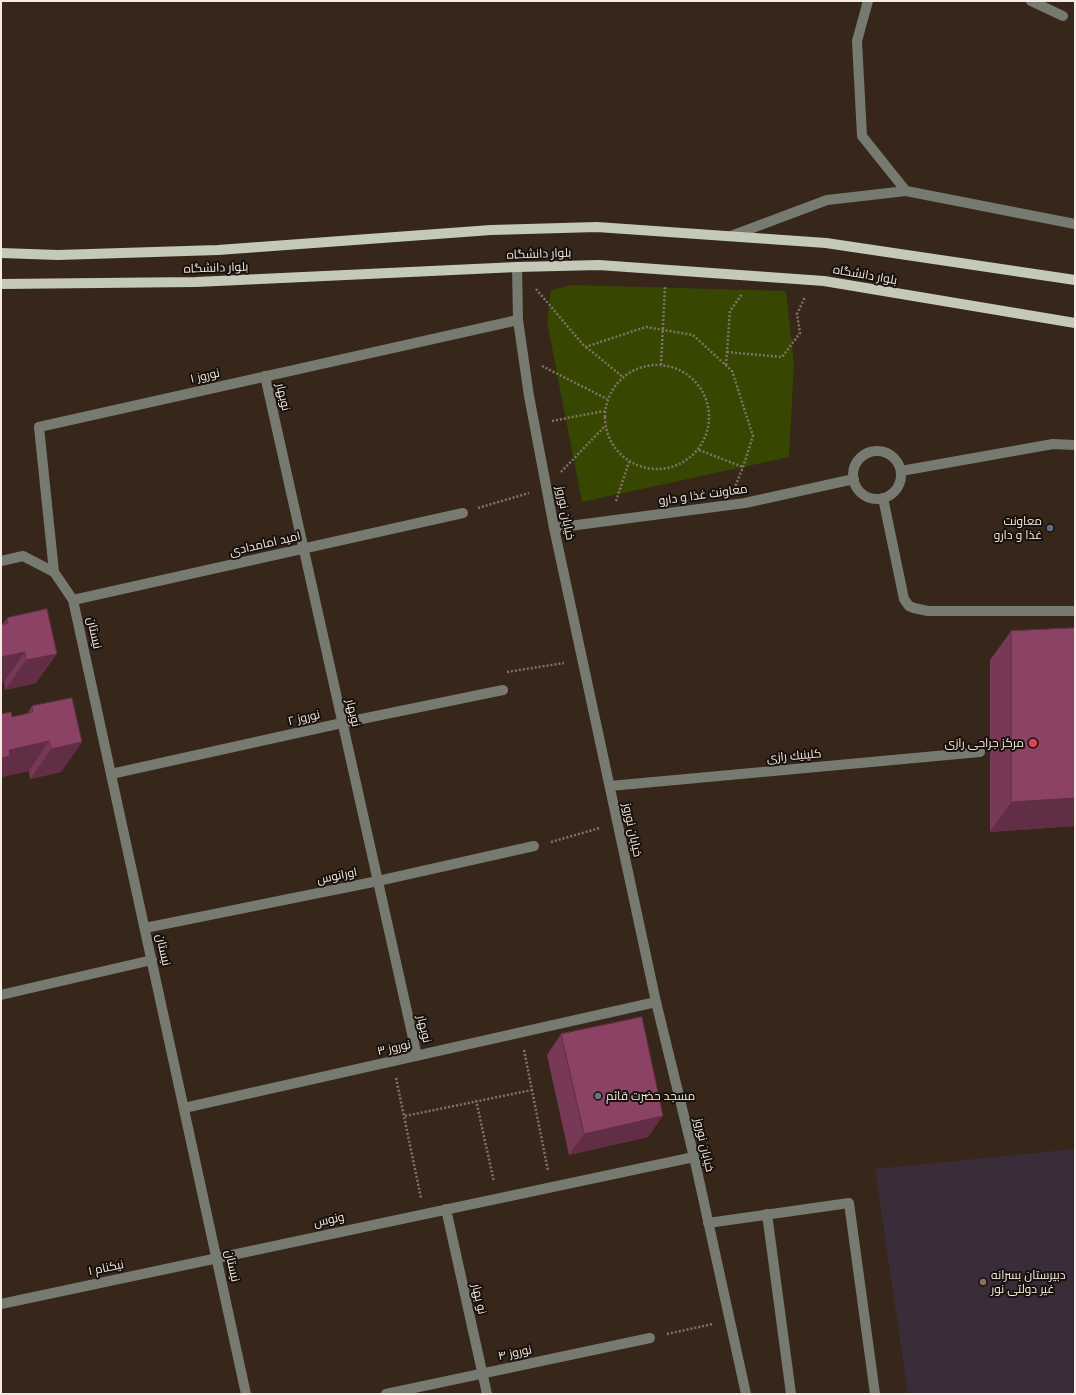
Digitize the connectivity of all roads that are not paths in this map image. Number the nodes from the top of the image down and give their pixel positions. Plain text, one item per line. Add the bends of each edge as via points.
1 (868, 1) edge
2 (1031, 1) edge
3 (1063, 16) dead end
4 (906, 191) junction
5 (1075, 224) edge
6 (731, 236) junction
7 (1, 253) edge
8 (517, 267) junction
9 (1075, 280) edge
10 (1, 284) edge
11 (518, 320) junction
12 (1075, 323) edge
13 (265, 376) junction
14 (1075, 445) edge
15 (901, 471) junction
16 (854, 479) junction
17 (883, 498) junction
18 (463, 513) dead end
19 (554, 528) junction
20 (303, 548) junction
21 (1, 561) edge
22 (54, 572) junction
23 (74, 600) junction
24 (1075, 611) edge
25 (503, 690) road end
26 (342, 723) junction
27 (980, 752) dead end
28 (111, 774) junction
29 (610, 786) junction
30 (534, 846) road end
31 (378, 881) junction
32 (145, 928) junction
33 (152, 960) junction
34 (1, 995) edge
35 (656, 1002) junction
36 (417, 1056) junction
37 (184, 1108) junction
38 (694, 1157) junction
39 (446, 1209) junction
40 (767, 1214) junction
41 (708, 1223) junction
42 (216, 1257) junction
43 (1, 1304) edge
44 (650, 1338) road end
45 (482, 1373) junction
46 (246, 1394) edge
47 (386, 1394) edge
48 (487, 1394) edge
49 (746, 1394) edge
50 (791, 1394) edge
51 (874, 1394) edge

1 - 4 street via 857,41 862,136
2 - 3 street
4 - 5 street
4 - 6 street via 826,200
6 - 7 main road, بلوار دانشگاه via 597,227 491,230 218,250 58,255
6 - 9 main road, بلوار دانشگاه via 826,243
8 - 10 main road, بلوار دانشگاه via 196,282
8 - 11 street, خیابان نوروز
8 - 12 main road, بلوار دانشگاه via 599,265 814,280
11 - 13 street, نوروز ۱
11 - 19 street, خیابان نوروز
13 - 20 street, نوبهار
13 - 22 street, نوروز ۱ via 39,427
14 - 15 street via 1054,444
15 - 16 street via 894,457 875,451 858,461 854,469
15 - 17 street via 894,492
16 - 17 street via 859,490 865,495
16 - 19 street, معاونت غذا و دارو via 727,506
17 - 24 street via 904,599 909,606 940,611
18 - 20 street, امید امامدادی
19 - 29 street, خیابان نوروز
20 - 23 street, امید امامدادی
20 - 26 street, نوبهار
21 - 22 street, نیستان via 23,556
22 - 23 street, نیستان
23 - 28 street, نیستان
25 - 26 street, نوروز ۲
26 - 28 street, نوروز ۲
26 - 31 street, نوبهار
27 - 29 street, كلينيك رازی
28 - 32 street, نیستان
29 - 35 street, خیابان نوروز
30 - 31 street, اورانوس
31 - 32 street, اورانوس
31 - 36 street, نوبهار
32 - 33 street, نیستان
33 - 34 street
33 - 37 street, نیستان
35 - 36 street, نوروز ۳
35 - 38 street, خیابان نوروز
36 - 37 street, نوروز ۳
37 - 42 street, نیستان
38 - 39 street
38 - 41 street, خیابان نوروز
39 - 42 street, ونوس
39 - 45 street, نو بهار
40 - 41 street
40 - 50 street
40 - 51 street via 849,1203
41 - 49 street, خیابان نوروز
42 - 43 street, نیکنام ۱
42 - 46 street, نیستان
44 - 45 street, نوروز ۴
45 - 47 street, نوروز ۴
45 - 48 street, نو بهار

